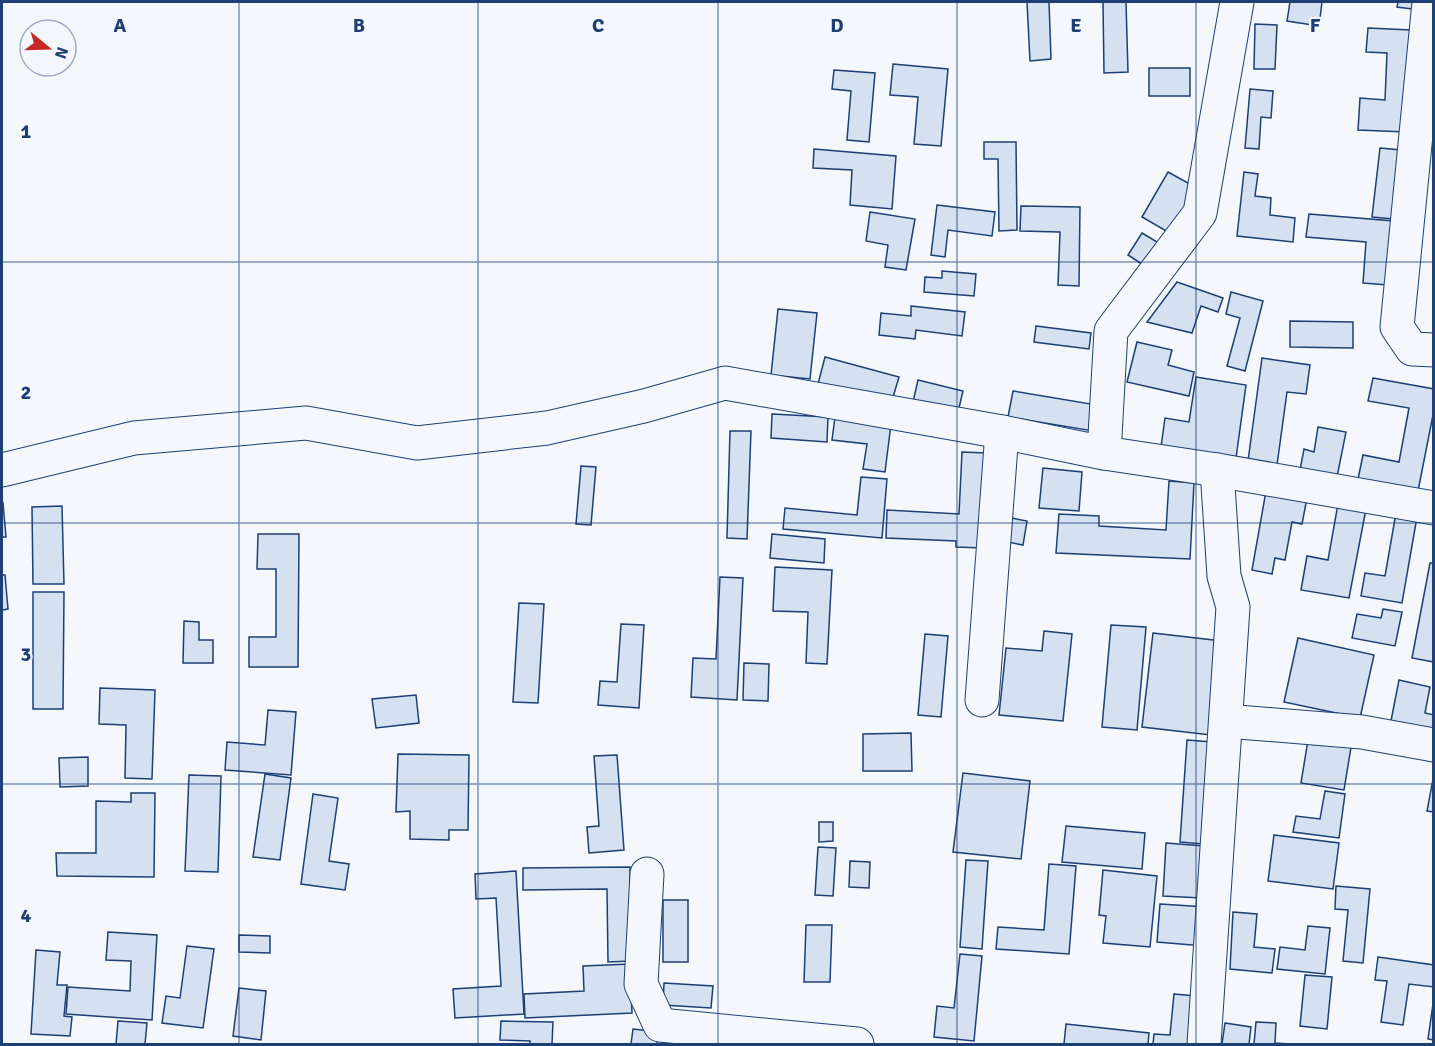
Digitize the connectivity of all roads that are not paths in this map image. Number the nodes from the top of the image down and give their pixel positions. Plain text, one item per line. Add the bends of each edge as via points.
1 (1237, 2) edge
2 (1429, 2) edge
3 (1434, 350) edge
4 (1002, 432) junction
5 (1104, 453) junction
6 (2, 470) edge
7 (1217, 470) junction
8 (1434, 508) edge
9 (982, 700) dead end
10 (1226, 721) junction
11 (1434, 745) edge
12 (647, 874) dead end
13 (857, 1044) edge
14 (1204, 1044) edge

1 - 5 street via 1200,213 1111,331
2 - 3 street via 1397,327 1412,349
4 - 5 street
4 - 6 street via 725,383 535,430 417,443 306,423 135,438
4 - 9 street
5 - 7 street
7 - 8 street
7 - 10 street via 1224,576 1233,607
10 - 11 street via 1362,732
10 - 14 street
12 - 13 street via 641,984 660,1025

